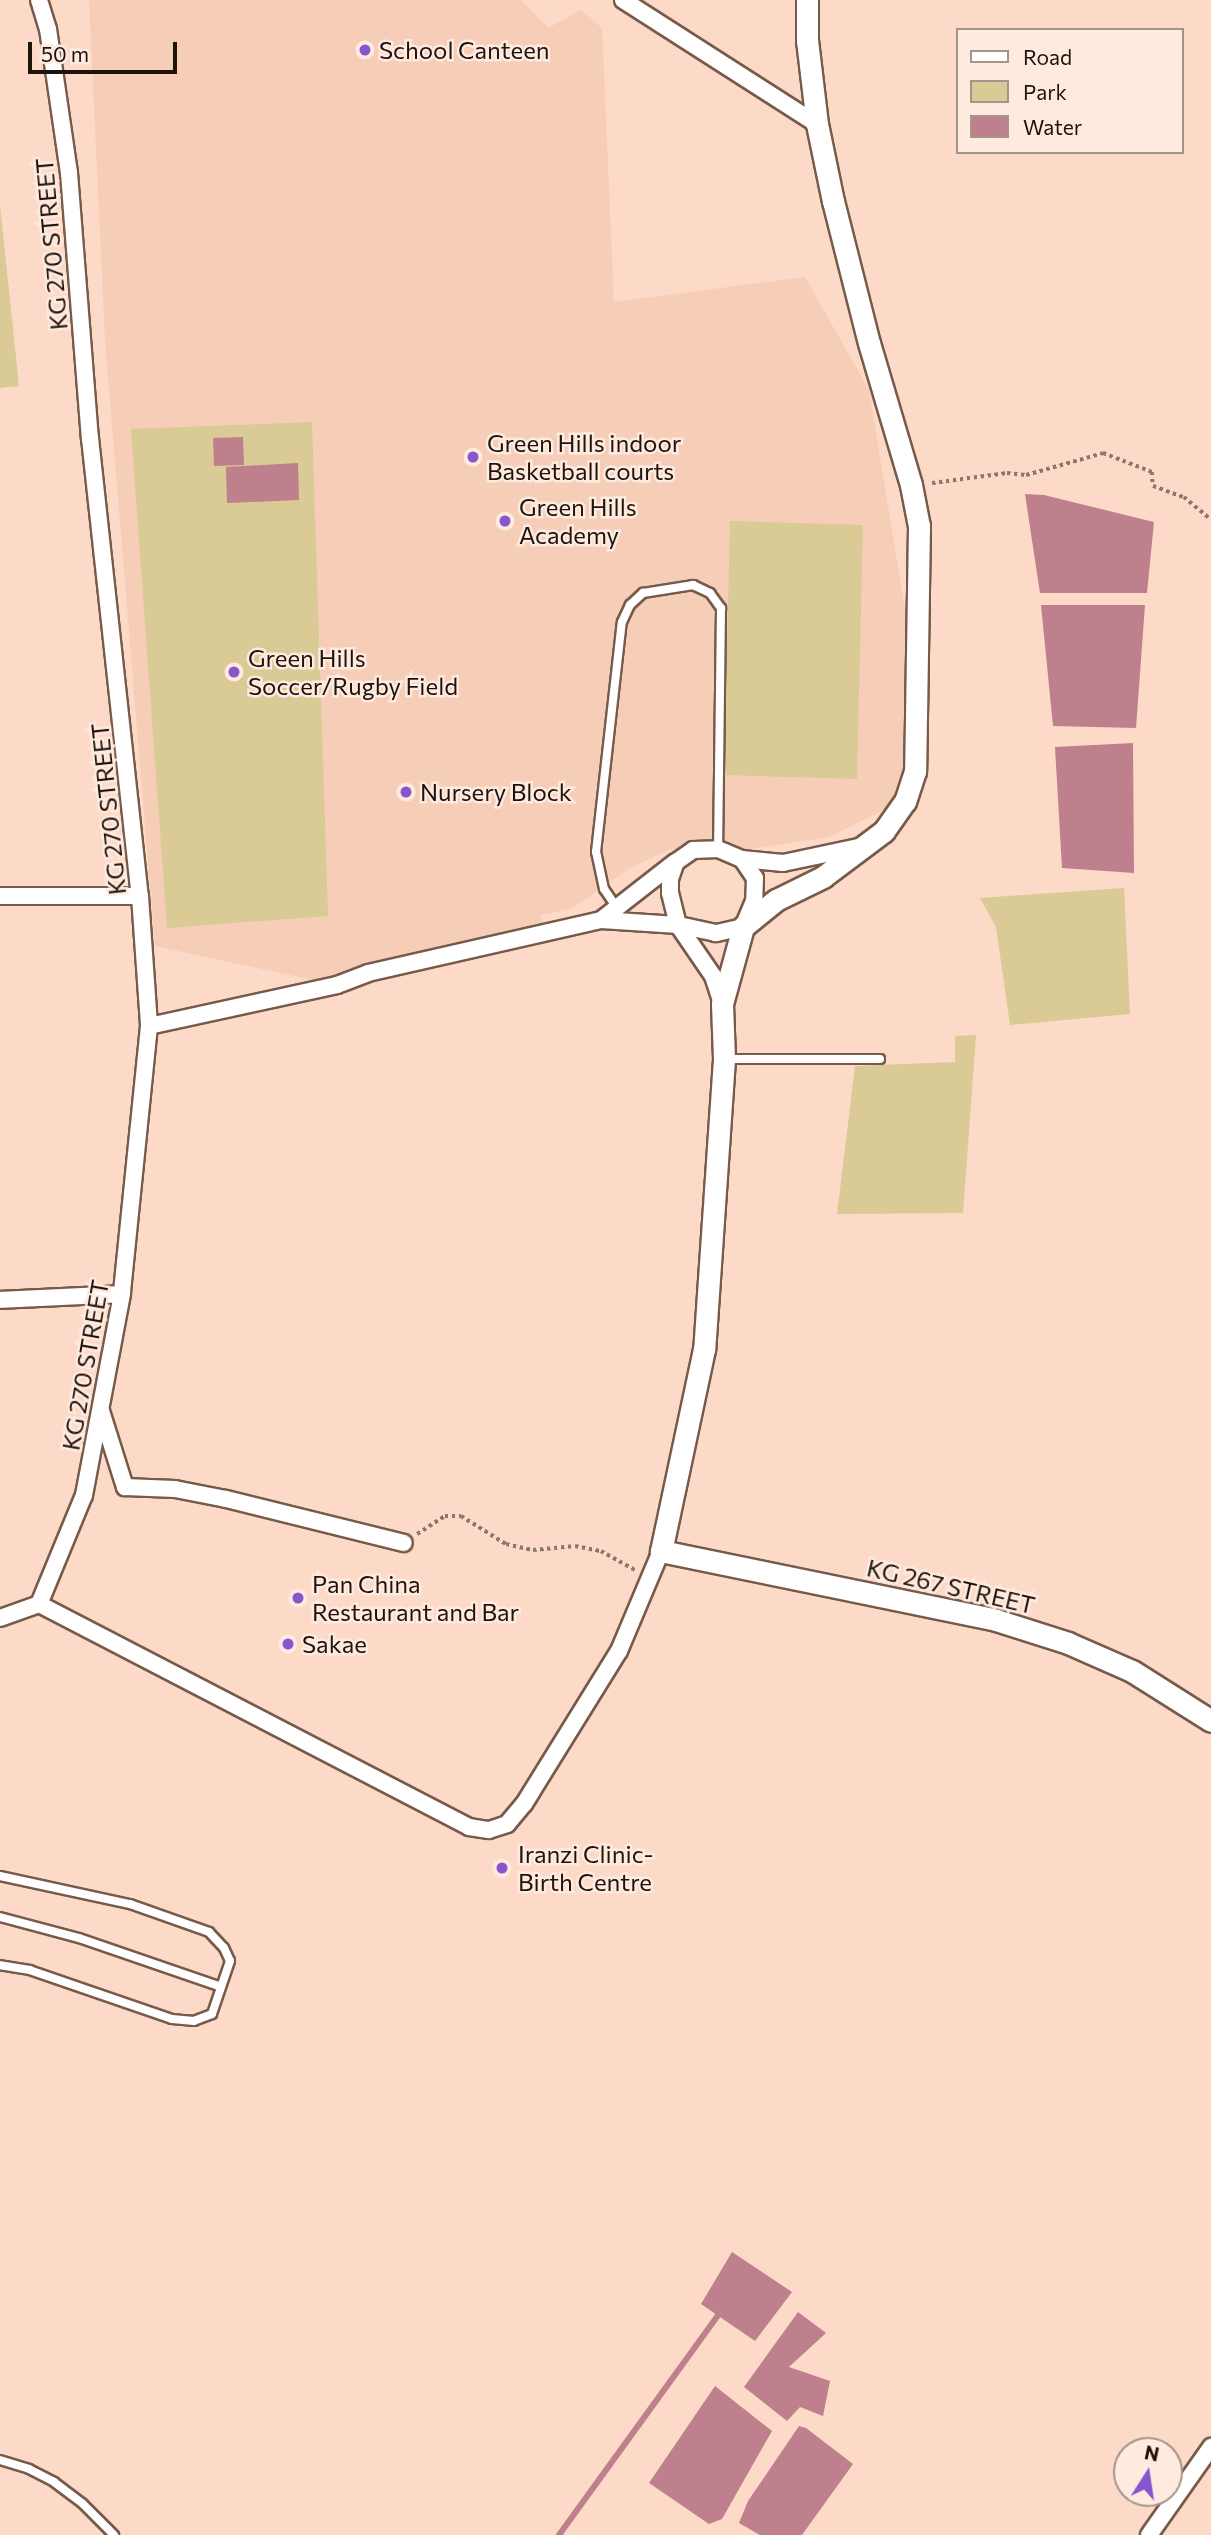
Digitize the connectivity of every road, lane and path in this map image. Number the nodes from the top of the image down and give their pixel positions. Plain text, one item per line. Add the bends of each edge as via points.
1 (39, 0) edge
2 (623, 0) edge
3 (807, 0) edge
4 (817, 124) junction
5 (911, 485) junction
6 (1211, 520) edge
7 (861, 847) junction
8 (718, 849) junction
9 (742, 859) junction
10 (676, 862) junction
11 (0, 896) edge
12 (141, 896) junction
13 (617, 908) junction
14 (601, 920) junction
15 (678, 925) junction
16 (743, 928) junction
17 (722, 1003) junction
18 (149, 1026) junction
19 (724, 1059) junction
20 (880, 1059) dead end
21 (122, 1294) junction
22 (0, 1300) edge
23 (101, 1408) junction
24 (404, 1543) joint
25 (661, 1551) junction
26 (649, 1578) junction
27 (39, 1604) junction
28 (0, 1618) edge
29 (1211, 1721) edge
30 (0, 1876) edge
31 (0, 1917) edge
32 (0, 1965) edge
33 (221, 1987) junction
34 (1211, 2447) edge
35 (0, 2460) edge
36 (114, 2535) edge
37 (1149, 2535) edge

1 - 12 street, KG 270 STREET via 48,29 69,173 90,438
2 - 4 street
3 - 4 street
4 - 5 street via 869,343
5 - 6 path via 1007,473 1026,475 1103,453 1152,472 1153,486 1184,497
5 - 7 street via 919,526 915,771 896,816
7 - 9 street via 783,863
7 - 16 street via 822,877 776,900
8 - 9 street
8 - 10 street via 693,850
8 - 13 lane via 721,608 710,593 693,585 643,593 622,622 596,852 604,889
9 - 16 street via 755,878 754,901
10 - 13 street
10 - 15 street via 670,893
11 - 12 street
12 - 18 street, KG 270 STREET
13 - 14 street
14 - 15 street
14 - 18 street
15 - 16 street via 716,933
15 - 17 street via 713,976
16 - 17 street
17 - 19 street
18 - 21 street, KG 270 STREET
19 - 20 lane
19 - 25 street via 704,1349
21 - 22 street
21 - 23 street, KG 270 STREET
23 - 24 street via 125,1487 175,1489 226,1499
23 - 27 street, KG 270 STREET via 84,1495
24 - 26 path via 445,1516 461,1516 506,1544 533,1550 575,1546 601,1551
25 - 26 street
25 - 29 street, KG 267 STREET via 996,1620 1068,1643 1132,1671
26 - 27 street via 619,1651 524,1804 507,1824 489,1830 469,1826
27 - 28 street
30 - 33 lane via 130,1904 209,1932 230,1961
31 - 33 lane via 79,1938
32 - 33 lane via 30,1970 183,2020 212,2014
34 - 37 street
35 - 36 lane via 54,2482

